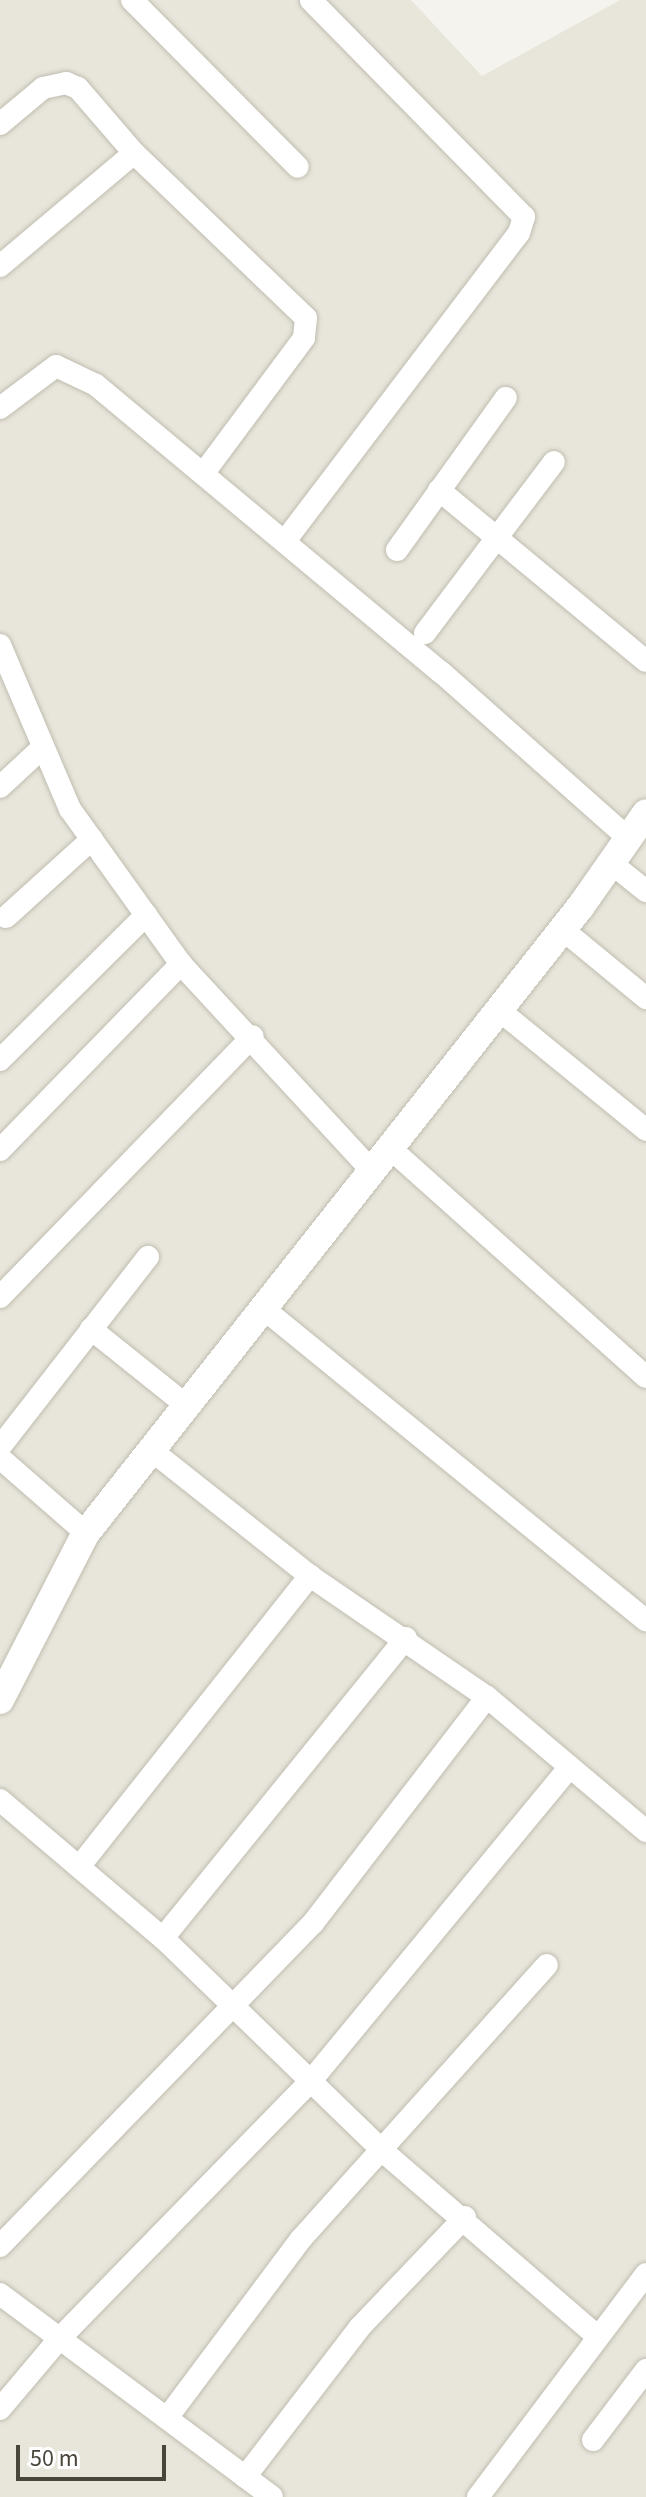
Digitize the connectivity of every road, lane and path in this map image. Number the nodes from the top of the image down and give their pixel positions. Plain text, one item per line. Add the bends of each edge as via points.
1 (132, 0) edge
2 (311, 0) edge
3 (0, 124) edge
4 (134, 153) junction
5 (298, 167) dead end
6 (0, 266) edge
7 (506, 398) dead end
8 (0, 408) edge
9 (554, 462) dead end
10 (203, 474) junction
11 (439, 490) junction
12 (497, 539) junction
13 (285, 541) junction
14 (397, 550) dead end
15 (425, 633) dead end
16 (0, 645) edge
17 (646, 661) edge
18 (42, 748) junction
19 (0, 787) edge
20 (646, 813) edge
21 (92, 839) junction
22 (629, 839) junction
23 (611, 863) junction
24 (646, 891) edge
25 (146, 915) junction
26 (6, 917) dead end
27 (562, 929) junction
28 (181, 964) junction
29 (646, 998) edge
30 (499, 1010) junction
31 (253, 1036) junction
32 (0, 1060) edge
33 (646, 1130) edge
34 (391, 1149) junction
35 (0, 1150) edge
36 (373, 1172) junction
37 (148, 1257) dead end
38 (0, 1297) edge
39 (264, 1309) junction
40 (91, 1329) junction
41 (646, 1377) edge
42 (186, 1405) junction
43 (0, 1447) edge
44 (151, 1450) junction
45 (0, 1458) edge
46 (86, 1533) junction
47 (310, 1576) junction
48 (646, 1621) edge
49 (406, 1638) junction
50 (487, 1697) junction
51 (0, 1700) edge
52 (569, 1768) junction
53 (0, 1800) edge
54 (646, 1831) edge
55 (79, 1867) junction
56 (163, 1938) junction
57 (547, 1965) dead end
58 (234, 2006) junction
59 (310, 2082) junction
60 (385, 2153) junction
61 (465, 2217) junction
62 (0, 2246) edge
63 (646, 2274) edge
64 (0, 2294) edge
65 (597, 2336) junction
66 (60, 2338) junction
67 (646, 2370) edge
68 (0, 2409) edge
69 (167, 2418) junction
70 (593, 2440) dead end
71 (245, 2477) junction
72 (272, 2497) edge
73 (478, 2497) edge

1 - 5 street
2 - 13 street via 524,217 519,233
3 - 4 street via 43,88 66,83 78,88
4 - 6 street
4 - 10 street via 308,325
7 - 11 street
8 - 10 street via 47,369 64,366
9 - 12 street
10 - 13 street
11 - 12 street
11 - 14 street
12 - 15 street
12 - 17 street
13 - 22 street
16 - 18 street
18 - 19 street
18 - 21 street
20 - 22 street
21 - 25 street
21 - 26 street
22 - 23 street
23 - 24 street
23 - 27 street
25 - 28 street
25 - 32 street
27 - 29 street
27 - 30 street
28 - 31 street
28 - 35 street
30 - 33 street
30 - 34 street
31 - 36 street
31 - 38 street
34 - 36 street
34 - 41 street
36 - 39 street
37 - 40 street
39 - 42 street
39 - 48 street
40 - 42 street
40 - 43 street
42 - 44 street
44 - 46 street
44 - 47 street
45 - 46 street
46 - 51 street
47 - 49 street
47 - 55 street
49 - 50 street
49 - 56 street
50 - 52 street
50 - 58 street via 313,1923
52 - 54 street
52 - 59 street
53 - 55 street
55 - 56 street
56 - 58 street
57 - 60 street
58 - 59 street
58 - 62 street
59 - 60 street
59 - 66 street
60 - 61 street
60 - 69 street via 259,2290
61 - 65 street
61 - 71 street via 360,2327
63 - 65 street
64 - 66 street
65 - 73 street
66 - 68 street
66 - 69 street
67 - 70 street
69 - 71 street
71 - 72 street

